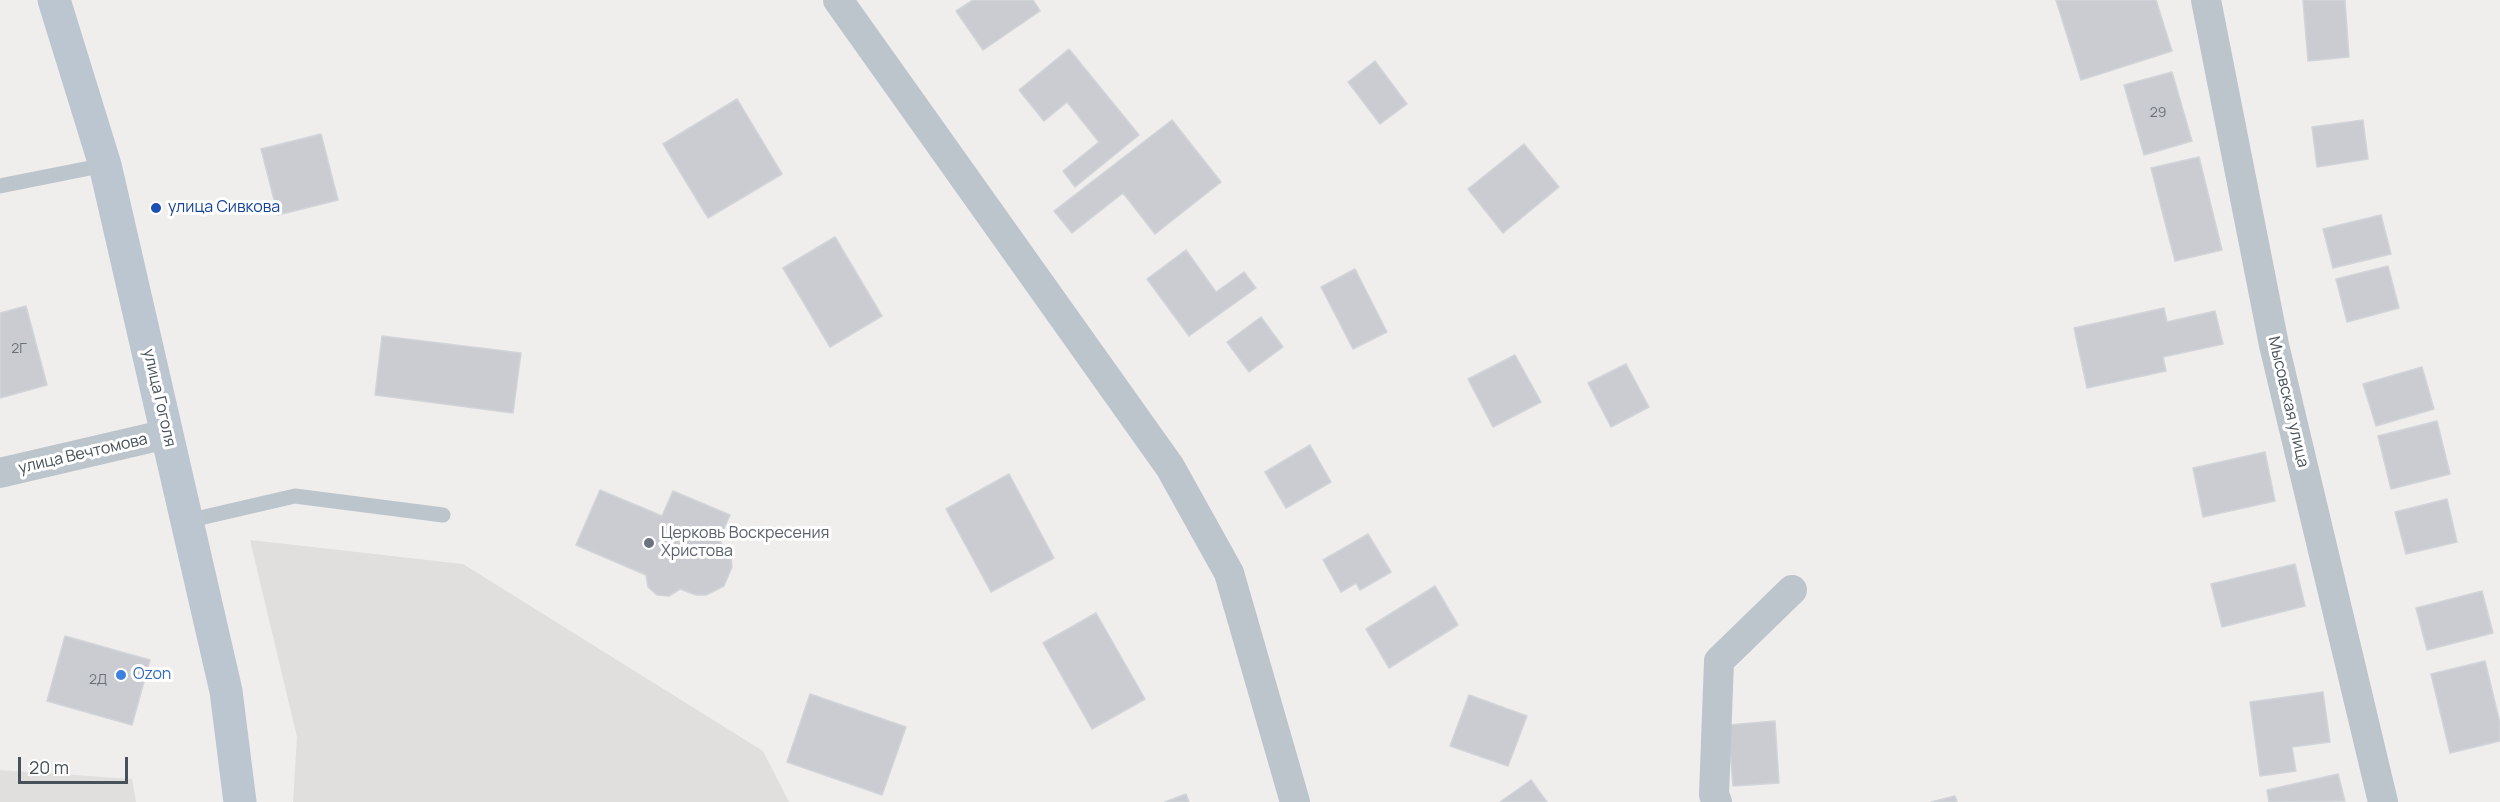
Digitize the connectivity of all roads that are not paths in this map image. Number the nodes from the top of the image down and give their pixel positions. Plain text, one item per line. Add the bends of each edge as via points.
1 (54, 0) edge
2 (838, 0) edge
3 (2206, 0) edge
4 (105, 165) junction
5 (0, 186) edge
6 (167, 434) junction
7 (0, 473) edge
8 (442, 515) dead end
9 (187, 521) junction
10 (1792, 590) dead end
11 (240, 802) edge
12 (1295, 802) edge
13 (1717, 802) edge
14 (2383, 802) edge

1 - 4 main road, улица Гоголя
2 - 12 street via 1170,466 1229,573
3 - 14 street, Мысовская улица via 2274,345
4 - 5 lane
4 - 6 main road, улица Гоголя
6 - 7 street, улица Вечтомова
6 - 9 main road, улица Гоголя
8 - 9 lane via 294,496
9 - 11 main road, улица Гоголя via 226,691
10 - 13 street via 1719,661 1714,795

